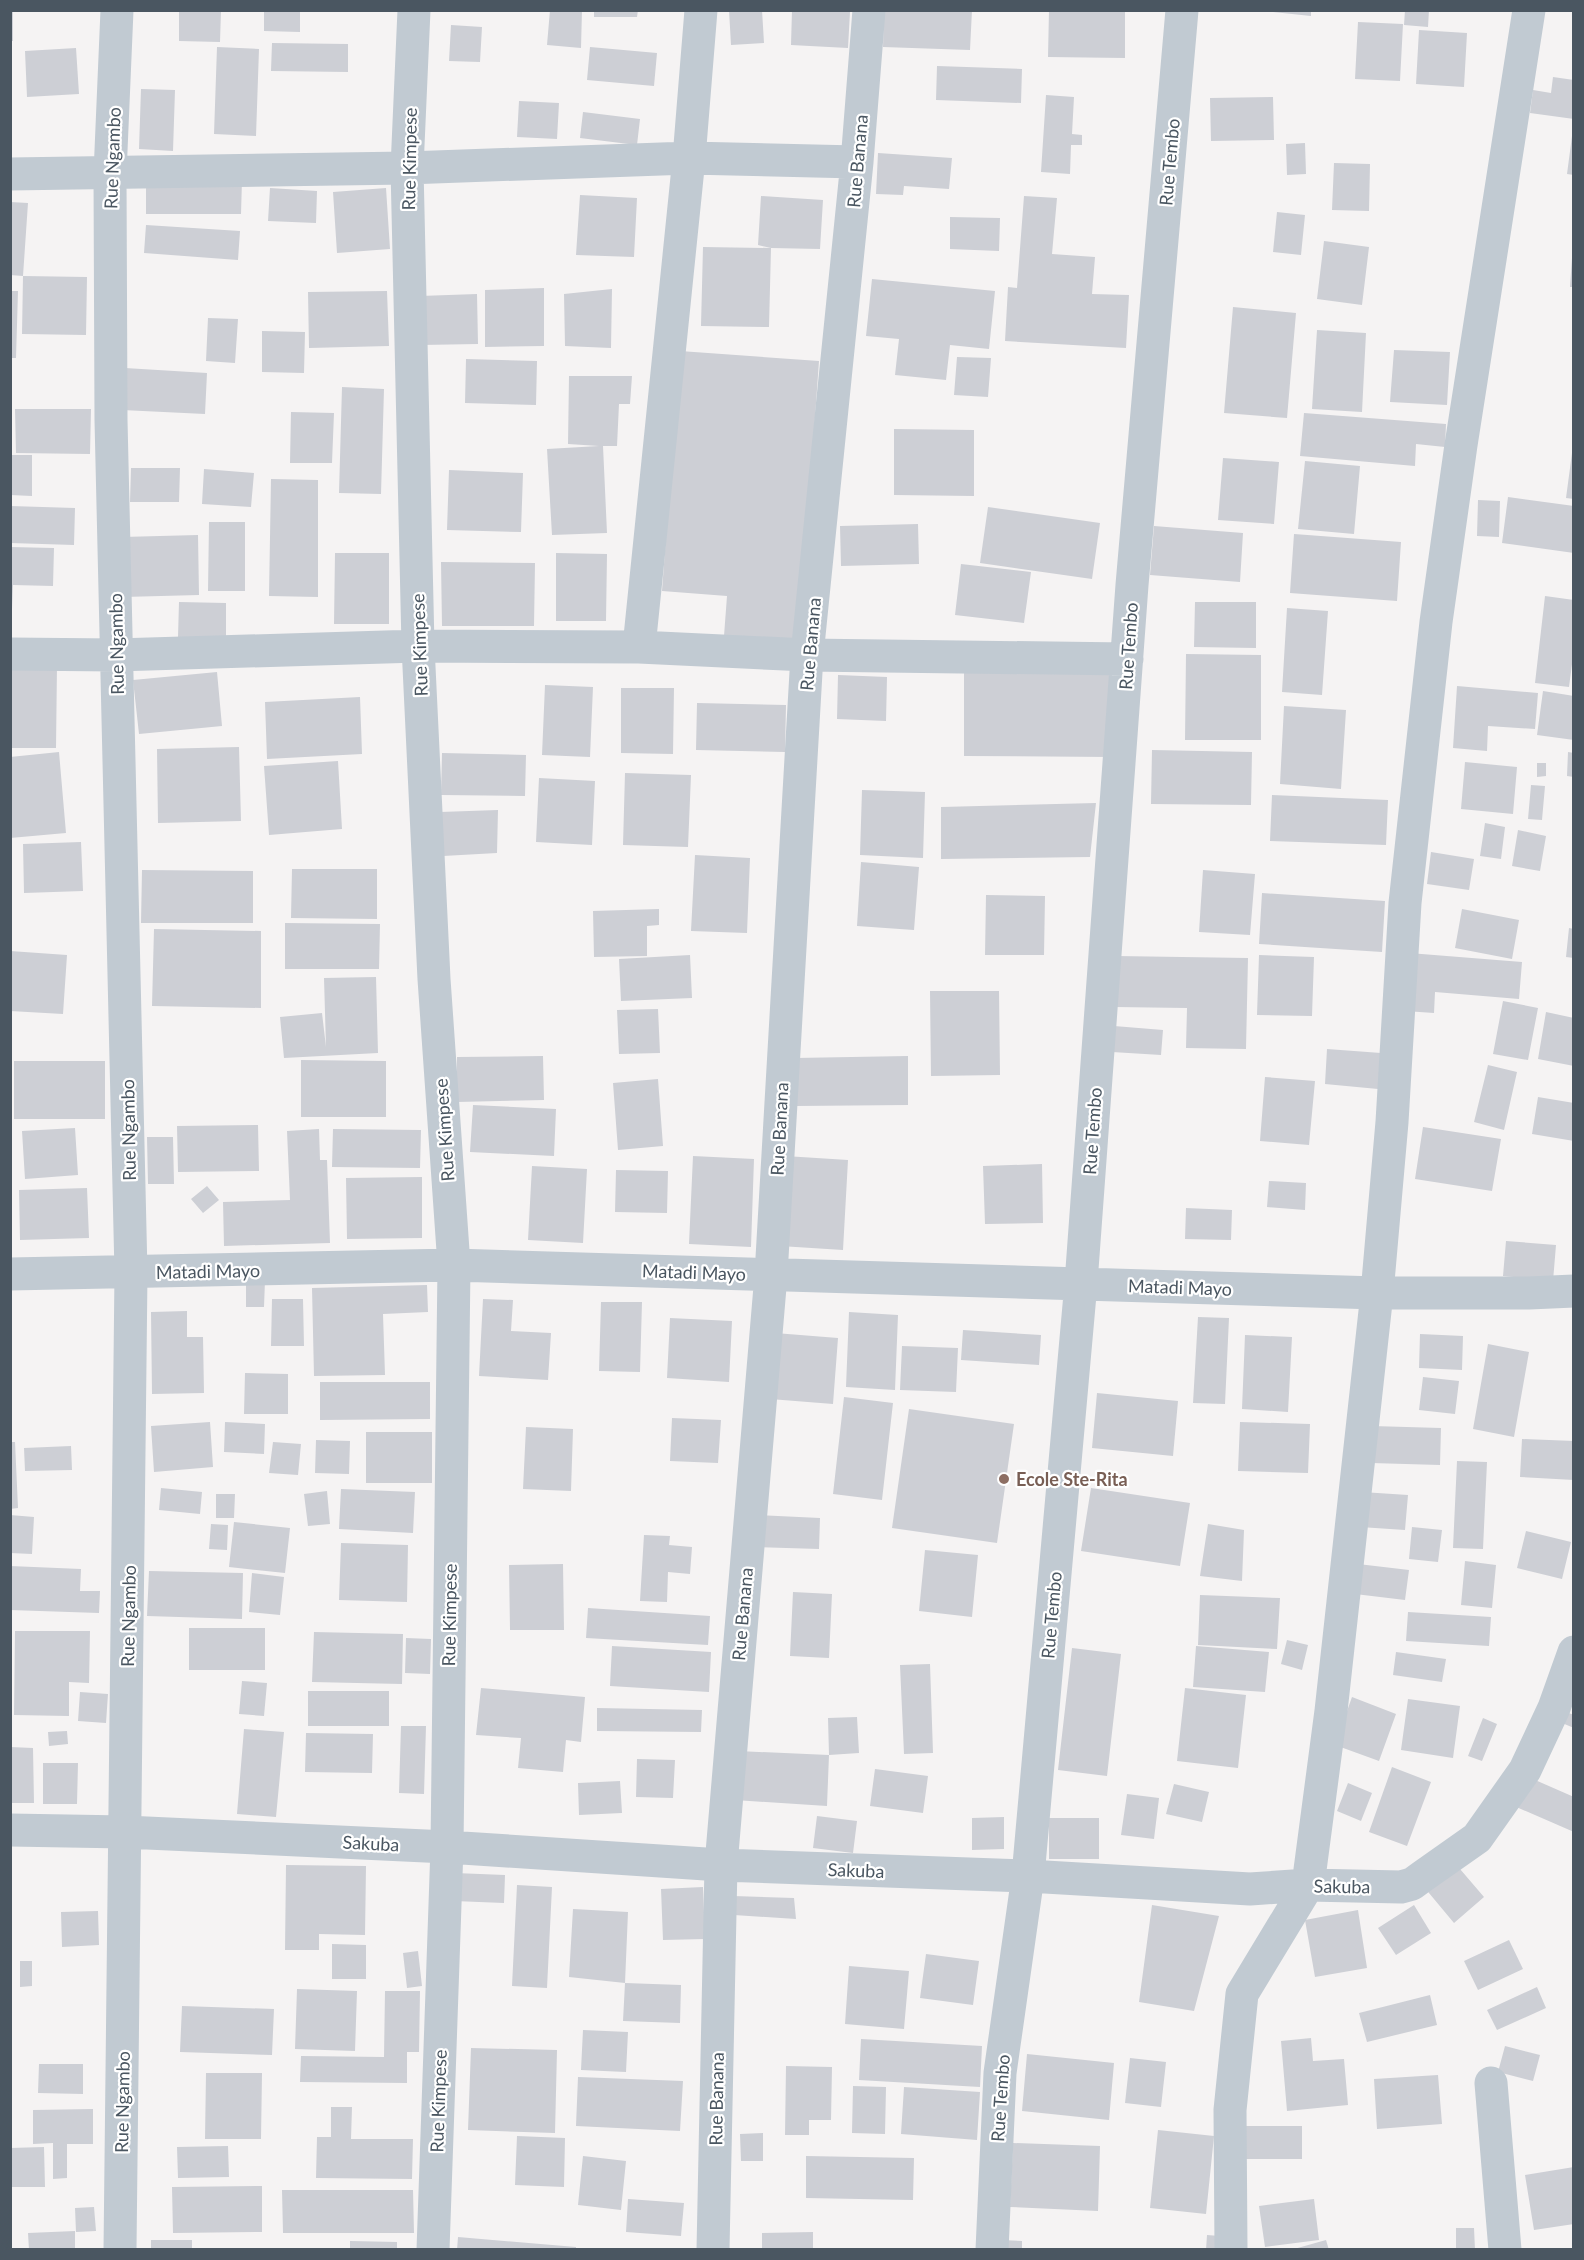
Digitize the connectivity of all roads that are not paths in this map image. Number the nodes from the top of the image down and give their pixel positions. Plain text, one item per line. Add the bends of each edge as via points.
1 (117, 10) edge
2 (414, 10) edge
3 (701, 10) edge
4 (869, 10) edge
5 (1182, 10) edge
6 (1529, 10) edge
7 (689, 158) junction
8 (857, 162) junction
9 (407, 168) junction
10 (10, 174) edge
11 (110, 174) junction
12 (418, 646) junction
13 (639, 647) junction
14 (10, 654) edge
15 (116, 655) junction
16 (807, 655) junction
17 (1127, 659) junction
18 (454, 1265) junction
19 (131, 1273) junction
20 (10, 1274) edge
21 (771, 1275) junction
22 (1081, 1283) junction
23 (1574, 1291) edge
24 (1377, 1293) junction
25 (1574, 1652) edge
26 (10, 1830) edge
27 (126, 1832) junction
28 (447, 1847) junction
29 (721, 1866) junction
30 (1028, 1876) junction
31 (1308, 1885) junction
32 (1491, 2083) dead end
33 (120, 2250) edge
34 (433, 2250) edge
35 (713, 2250) edge
36 (992, 2250) edge
37 (1231, 2250) edge
38 (1505, 2250) edge

1 - 11 street, Rue Ngambo
2 - 9 street, Rue Kimpese
3 - 7 street
4 - 8 street, Rue Banana
5 - 17 street, Rue Tembo
6 - 24 street via 1436,622 1405,903
7 - 8 street
7 - 9 street
7 - 13 street
8 - 16 street, Rue Banana
9 - 11 street
9 - 12 street, Rue Kimpese
10 - 11 street
11 - 15 street, Rue Ngambo
12 - 13 street
12 - 15 street
12 - 18 street, Rue Kimpese via 434,979
13 - 16 street
14 - 15 street
15 - 19 street, Rue Ngambo
16 - 17 street
16 - 21 street, Rue Banana
17 - 22 street, Rue Tembo
18 - 19 street, Matadi Mayo
18 - 21 street, Matadi Mayo
18 - 28 street, Rue Kimpese
19 - 20 street, Matadi Mayo
19 - 27 street, Rue Ngambo
21 - 22 street, Matadi Mayo
21 - 29 street, Rue Banana
22 - 24 street, Matadi Mayo
22 - 30 street, Rue Tembo
23 - 24 street, Matadi Mayo
24 - 31 street
25 - 31 street, Sakuba via 1554,1708 1525,1770 1477,1838 1412,1884
26 - 27 street, Sakuba
27 - 28 street, Sakuba
27 - 33 street, Rue Ngambo
28 - 29 street, Sakuba
28 - 34 street, Rue Kimpese
29 - 30 street, Sakuba
29 - 35 street, Rue Banana
30 - 31 street, Sakuba via 1250,1889
30 - 36 street, Rue Tembo via 1000,2073
31 - 37 street via 1242,1994 1230,2110
32 - 38 street

